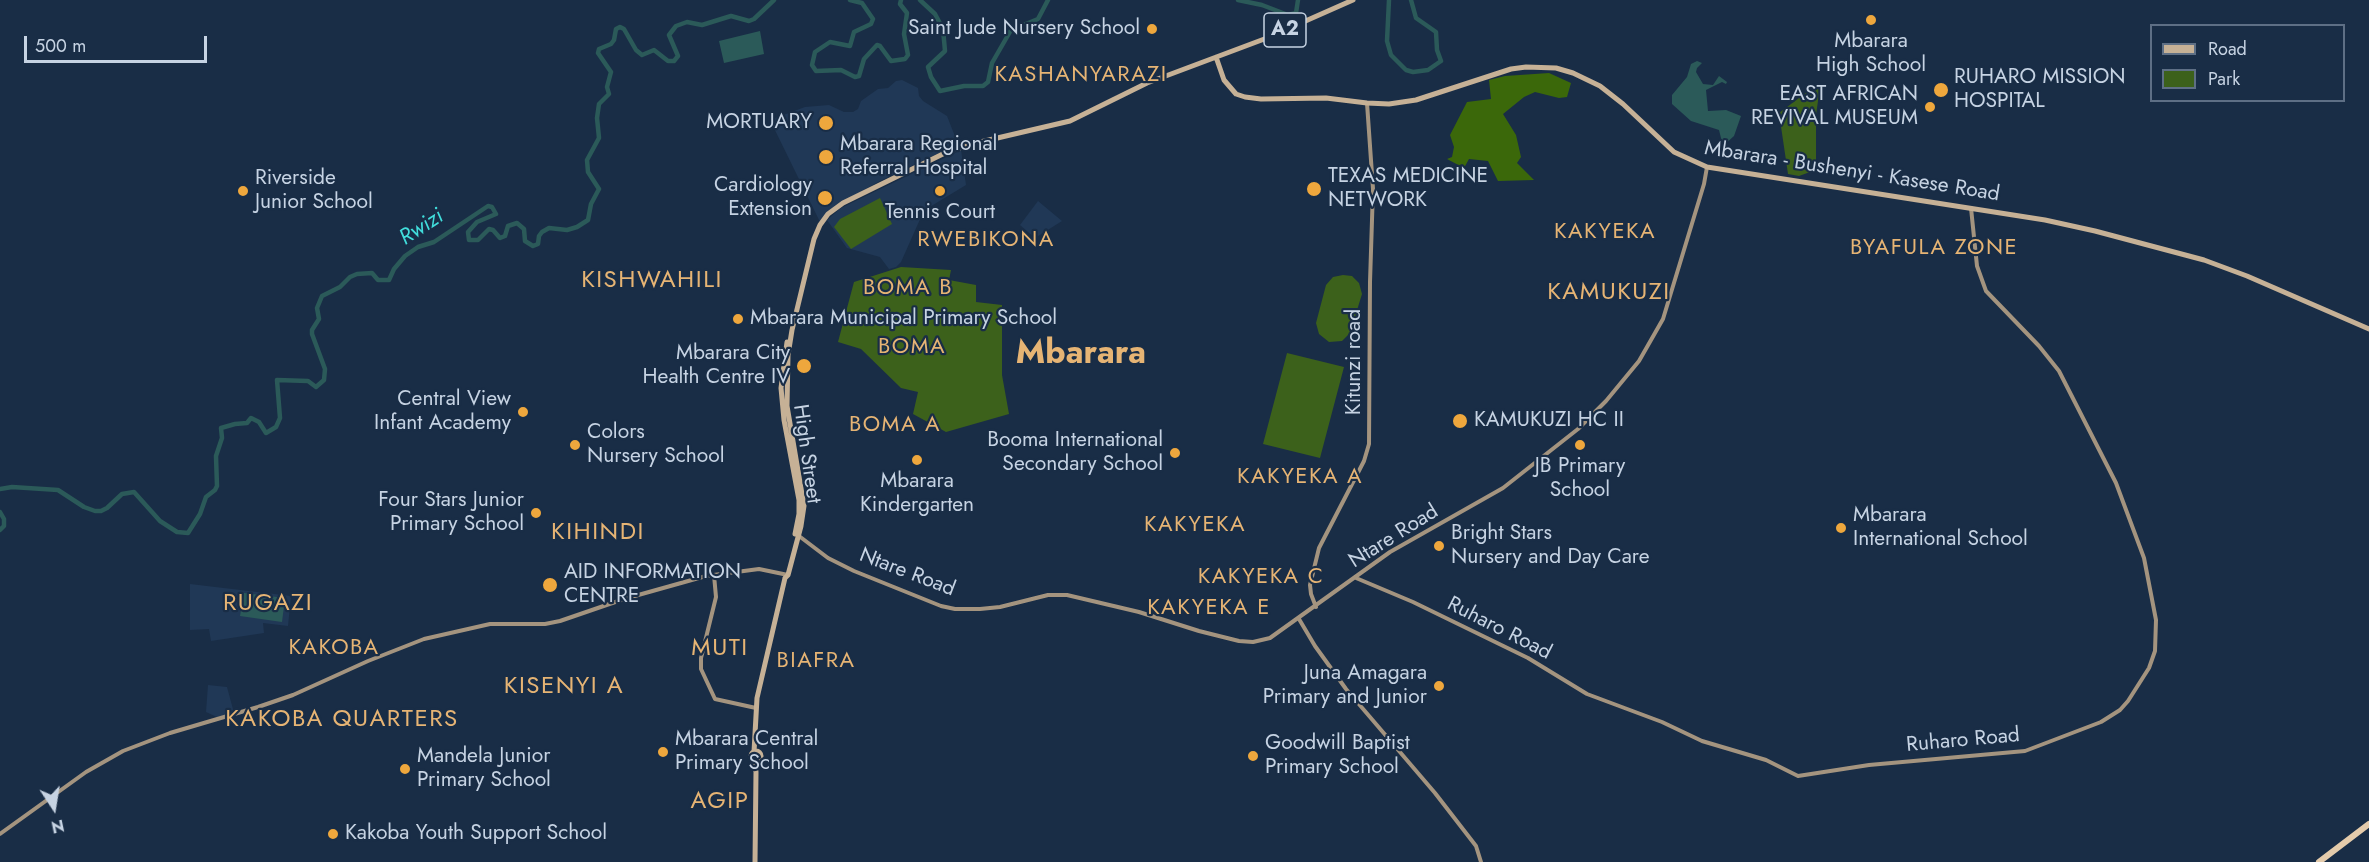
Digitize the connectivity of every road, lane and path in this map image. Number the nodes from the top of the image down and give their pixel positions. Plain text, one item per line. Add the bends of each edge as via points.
1 (1353, 0) edge
2 (1223, 54) junction
3 (1216, 57) junction
4 (1209, 60) junction
5 (1219, 66) junction
6 (1276, 98) junction
7 (1367, 103) junction
8 (1707, 167) junction
9 (1971, 208) junction
10 (2369, 329) edge
11 (800, 519) junction
12 (798, 536) junction
13 (714, 575) junction
14 (786, 576) junction
15 (1356, 578) junction
16 (1316, 607) junction
17 (1299, 619) junction
18 (756, 708) junction
19 (2369, 826) edge
20 (0, 834) edge
21 (755, 862) edge
22 (1481, 862) edge
23 (2321, 862) edge

1 - 2 main road, A2
2 - 3 main road, A2
2 - 5 main road
3 - 4 main road, A2
3 - 5 main road, Mbarara - Bushenyi - Kasese Road
4 - 6 main road, Mbarara - Bushenyi - Kasese Road via 1236,96 1258,101
4 - 11 main road, High Street / A2 via 1147,83 1070,121 949,152 828,214 817,231 791,335 786,397 803,492
5 - 6 main road, Mbarara - Bushenyi - Kasese Road via 1236,94
6 - 7 main road, Mbarara - Bushenyi - Kasese Road
7 - 8 main road, Mbarara - Bushenyi - Kasese Road via 1416,100 1511,69 1556,68 1600,86 1674,152
7 - 16 main road, Kitunzi road via 1373,189 1369,444 1319,548 1310,585
8 - 9 main road, Mbarara - Bushenyi - Kasese Road
8 - 15 main road, Ntare Road via 1668,308 1647,350 1627,377 1578,429 1503,488 1390,552
9 - 10 main road, Mbarara - Bushenyi - Kasese Road via 2095,231 2204,260
9 - 15 main road, Ruharo Road via 1977,266 1986,291 2059,371 2116,483 2144,558 2156,620 2155,651 2128,701 2101,722 2025,751 1869,765 1798,776 1767,760 1707,743 1587,694 1528,658
11 - 12 main road, High Street / A2
11 - 14 main road, High Street / A2
12 - 14 main road, High Street / A2
12 - 17 main road, Ntare Road via 828,558 855,571 955,609 1000,607 1067,595 1253,642 1270,638
13 - 14 main road via 759,568
13 - 18 main road via 716,597 701,669 716,699
13 - 20 main road via 560,621 490,624 424,639 258,708 117,753
14 - 18 main road, High Street / A2
15 - 16 main road, Ntare Road
16 - 17 main road, Ntare Road
17 - 22 main road via 1346,689 1476,846
18 - 21 main road, High Street / A2 via 755,743 761,756 756,772
19 - 23 highway

